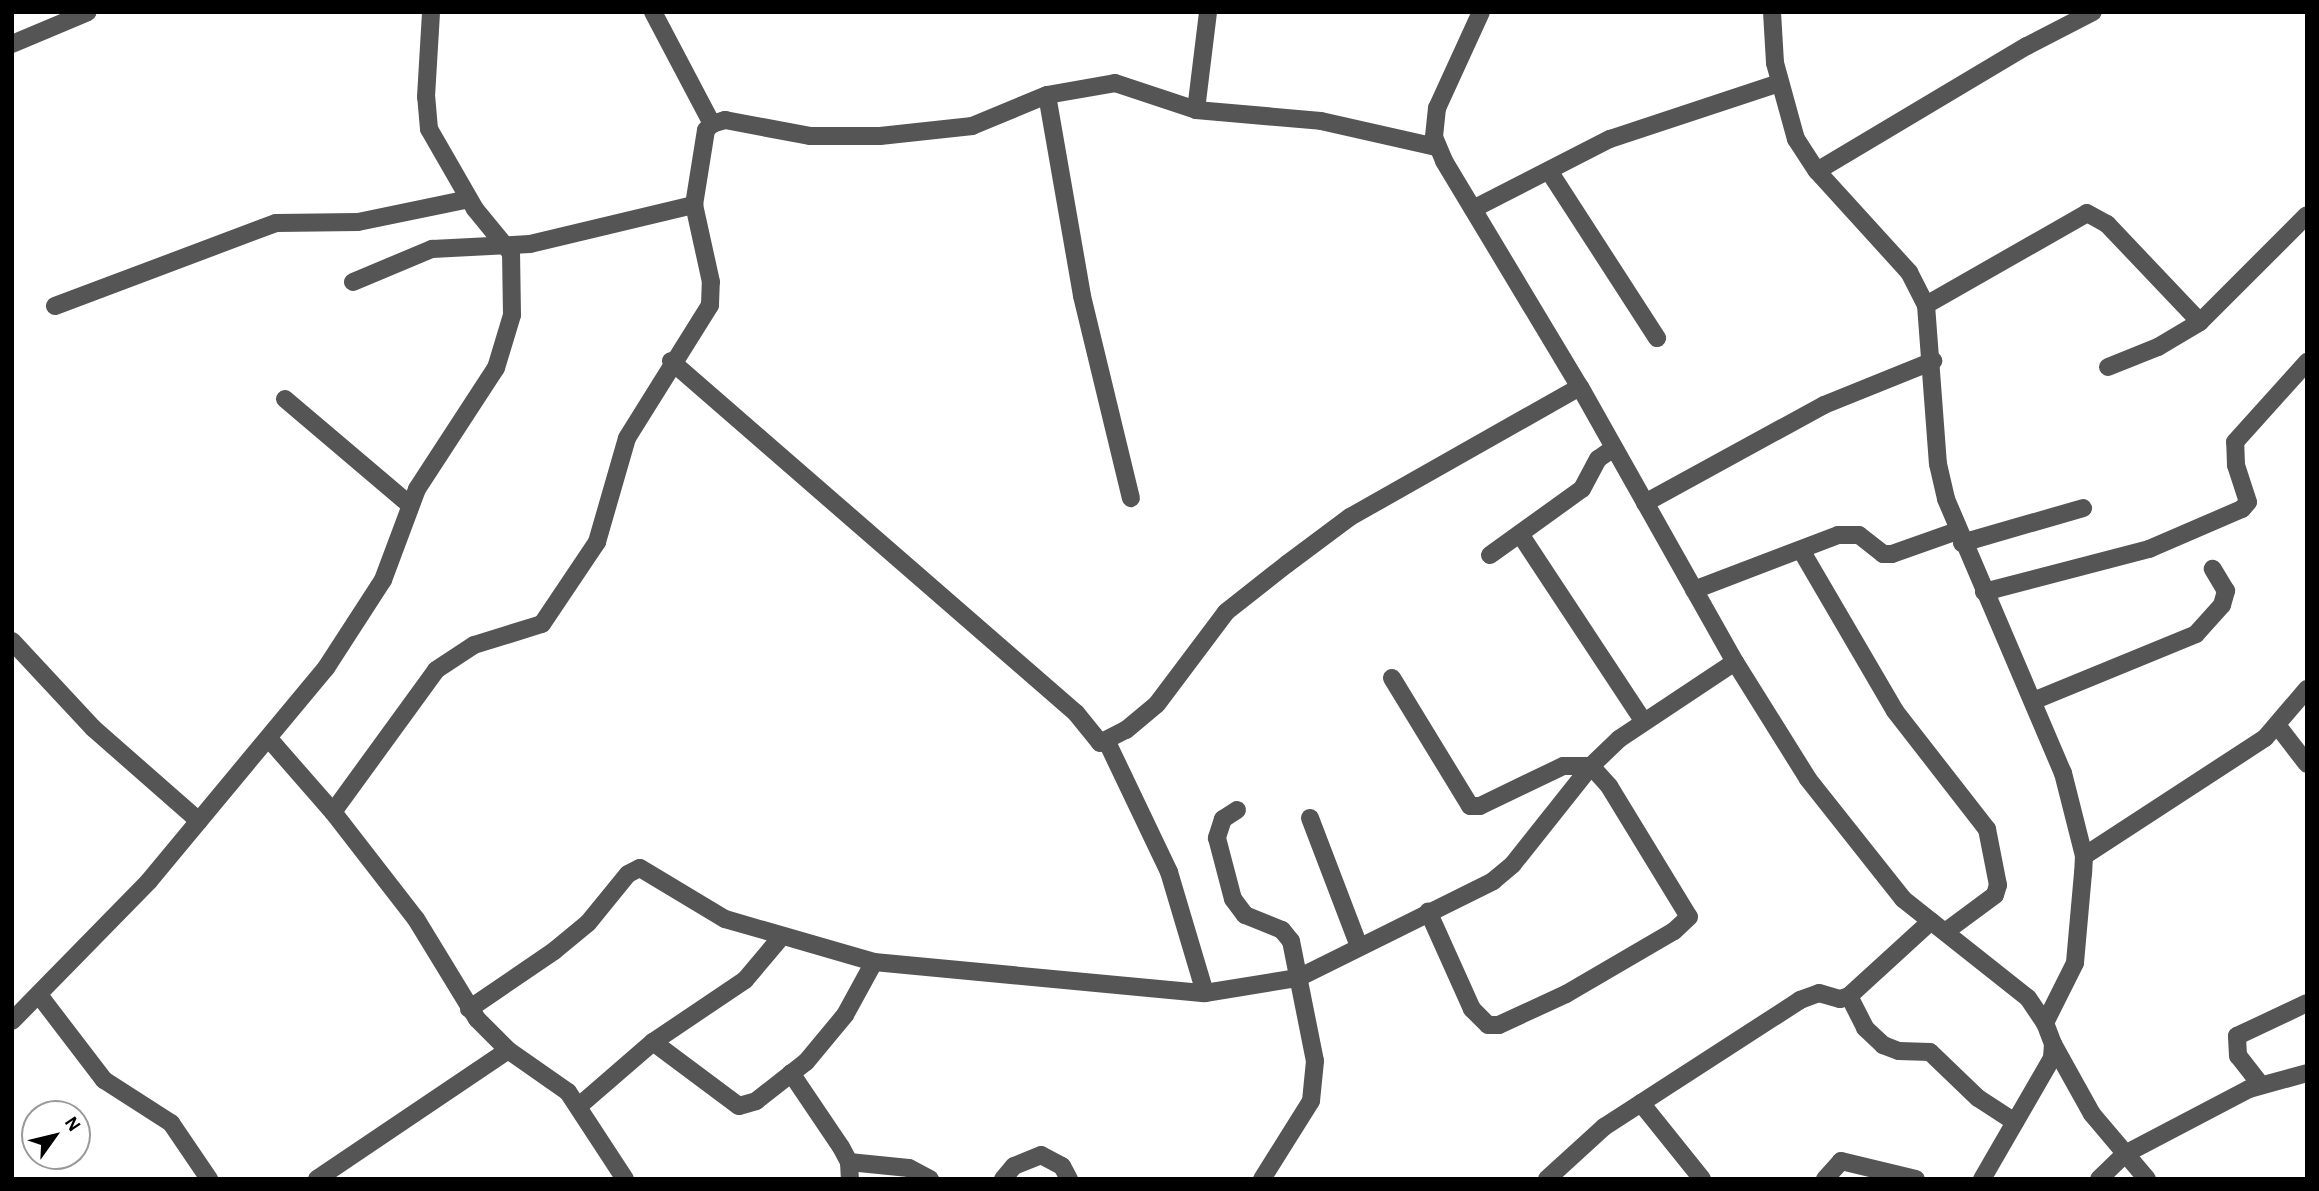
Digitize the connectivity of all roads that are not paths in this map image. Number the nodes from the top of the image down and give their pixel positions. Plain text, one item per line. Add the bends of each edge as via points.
1 (89, 12) edge
2 (431, 12) edge
3 (653, 12) edge
4 (1208, 12) edge
5 (1480, 12) edge
6 (1772, 12) edge
7 (2093, 12) edge
8 (12, 44) edge
9 (1779, 83) junction
10 (1047, 95) junction
11 (1196, 110) junction
12 (712, 124) junction
13 (1436, 146) junction
14 (1549, 171) junction
15 (1816, 171) junction
16 (469, 199) junction
17 (694, 205) junction
18 (1473, 209) junction
19 (2307, 215) edge
20 (506, 243) junction
21 (353, 282) dead end
22 (1926, 305) junction
23 (55, 306) dead end
24 (2200, 322) junction
25 (1657, 338) dead end
26 (671, 361) junction
27 (1933, 361) junction
28 (2307, 362) edge
29 (2108, 367) dead end
30 (1580, 387) junction
31 (285, 399) dead end
32 (1614, 448) junction
33 (1132, 498) dead end
34 (1645, 503) junction
35 (410, 505) junction
36 (2083, 508) dead end
37 (1520, 534) junction
38 (1959, 537) junction
39 (1801, 551) junction
40 (1490, 555) dead end
41 (2213, 569) dead end
42 (1694, 590) junction
43 (1984, 592) junction
44 (12, 641) edge
45 (1735, 663) junction
46 (1392, 678) dead end
47 (2307, 689) edge
48 (2032, 701) junction
49 (1644, 722) junction
50 (2277, 725) junction
51 (270, 740) junction
52 (1107, 742) junction
53 (2307, 764) edge
54 (1591, 766) junction
55 (1237, 810) dead end
56 (333, 812) junction
57 (1310, 818) dead end
58 (199, 821) junction
59 (2084, 856) junction
60 (1428, 911) junction
61 (1938, 927) junction
62 (782, 936) junction
63 (1359, 946) junction
64 (874, 962) junction
65 (1298, 978) junction
66 (1205, 993) junction
67 (39, 995) junction
68 (1849, 996) junction
69 (2307, 1003) edge
70 (469, 1009) junction
71 (12, 1021) edge
72 (2045, 1023) junction
73 (653, 1042) junction
74 (2053, 1044) junction
75 (508, 1050) junction
76 (791, 1073) junction
77 (2307, 1073) edge
78 (2261, 1085) junction
79 (1641, 1103) junction
80 (579, 1106) junction
81 (2015, 1122) junction
82 (2126, 1154) junction
83 (849, 1170) edge
84 (1555, 1176) edge
85 (209, 1179) edge
86 (317, 1179) edge
87 (625, 1179) edge
88 (930, 1179) edge
89 (1003, 1179) edge
90 (1069, 1179) edge
91 (1262, 1179) edge
92 (1702, 1179) edge
93 (1825, 1179) edge
94 (1916, 1179) edge
95 (1982, 1179) edge
96 (2099, 1179) edge
97 (2147, 1179) edge

1 - 8 street
2 - 16 street via 426,119
3 - 12 street
4 - 11 street
5 - 13 street via 1440,98 1433,127
6 - 9 street
7 - 15 street
9 - 14 street via 1665,117
9 - 15 street via 1796,139
10 - 11 street via 1115,83
10 - 12 street via 972,126 870,137 810,136 724,120
10 - 33 street via 1082,296
11 - 13 street via 1321,121
12 - 17 street via 706,130
13 - 18 street
14 - 18 street
14 - 25 street
15 - 22 street via 1909,272
16 - 20 street
16 - 23 street via 358,222 276,223
17 - 20 street via 530,244
17 - 26 street via 711,282 710,305
18 - 30 street
19 - 24 street
20 - 21 street via 432,250
20 - 35 street via 511,253 513,293 505,347
22 - 24 street via 2087,213 2107,224
22 - 27 street
24 - 29 street via 2158,347
26 - 52 street via 1076,713 1094,739
26 - 56 street via 626,438 597,542 547,619 534,628 474,645 436,670
27 - 34 street via 1824,405
27 - 38 street via 1938,464
28 - 43 street via 2235,442 2236,465 2248,502 2242,509 2149,548
30 - 32 street
30 - 52 street via 1350,517 1297,556 1226,612 1157,704
31 - 35 street
32 - 34 street
32 - 37 street via 1598,459 1582,489
34 - 42 street
35 - 51 street via 383,580 326,668
36 - 38 street
37 - 40 street
37 - 49 street
38 - 39 street via 1883,554 1850,533
38 - 43 street
39 - 42 street
39 - 61 street via 1899,718 1987,829 1998,885 1995,895
41 - 48 street via 2226,591 2222,605 2196,634
42 - 45 street
43 - 48 street
44 - 58 street via 121,754
45 - 49 street
45 - 61 street via 1808,779 1903,899
46 - 54 street via 1470,806 1480,806 1563,766
47 - 50 street
48 - 59 street via 2063,773
49 - 54 street
50 - 53 street
50 - 59 street via 2243,753
51 - 56 street
51 - 58 street
52 - 66 street via 1169,872
54 - 60 street via 1504,872
54 - 60 street via 1609,786 1685,908 1689,917 1685,923 1566,994 1499,1025 1488,1024 1472,1009
55 - 65 street via 1223,819 1217,838 1233,899 1245,915 1289,936
56 - 70 street via 416,919
57 - 63 street
58 - 67 street via 115,918
59 - 72 street via 2075,963
60 - 63 street
61 - 68 street
61 - 72 street via 2028,998
62 - 64 street
62 - 70 street via 725,919 650,872 635,869 588,923
62 - 73 street via 745,980
63 - 65 street
64 - 66 street
64 - 76 street via 835,1029
65 - 66 street
65 - 91 street via 1313,1047 1315,1088
67 - 71 street
67 - 85 street via 95,1070 171,1123
68 - 79 street via 1840,999 1819,993 1800,999
68 - 81 street via 1865,1028 1883,1045 1899,1051 1930,1052 1978,1098
69 - 78 street via 2237,1037 2238,1056
70 - 75 street
72 - 74 street
73 - 76 street via 739,1106 756,1101
73 - 80 street
74 - 81 street via 2046,1071
74 - 82 street via 2092,1114
75 - 80 street via 561,1085
75 - 86 street
76 - 83 street
77 - 78 street
78 - 82 street
79 - 84 street via 1604,1127
79 - 92 street
80 - 87 street
81 - 95 street
82 - 96 street
82 - 97 street
83 - 88 street via 909,1168
89 - 90 street via 1014,1166 1041,1155 1062,1166
93 - 94 street via 1841,1161

